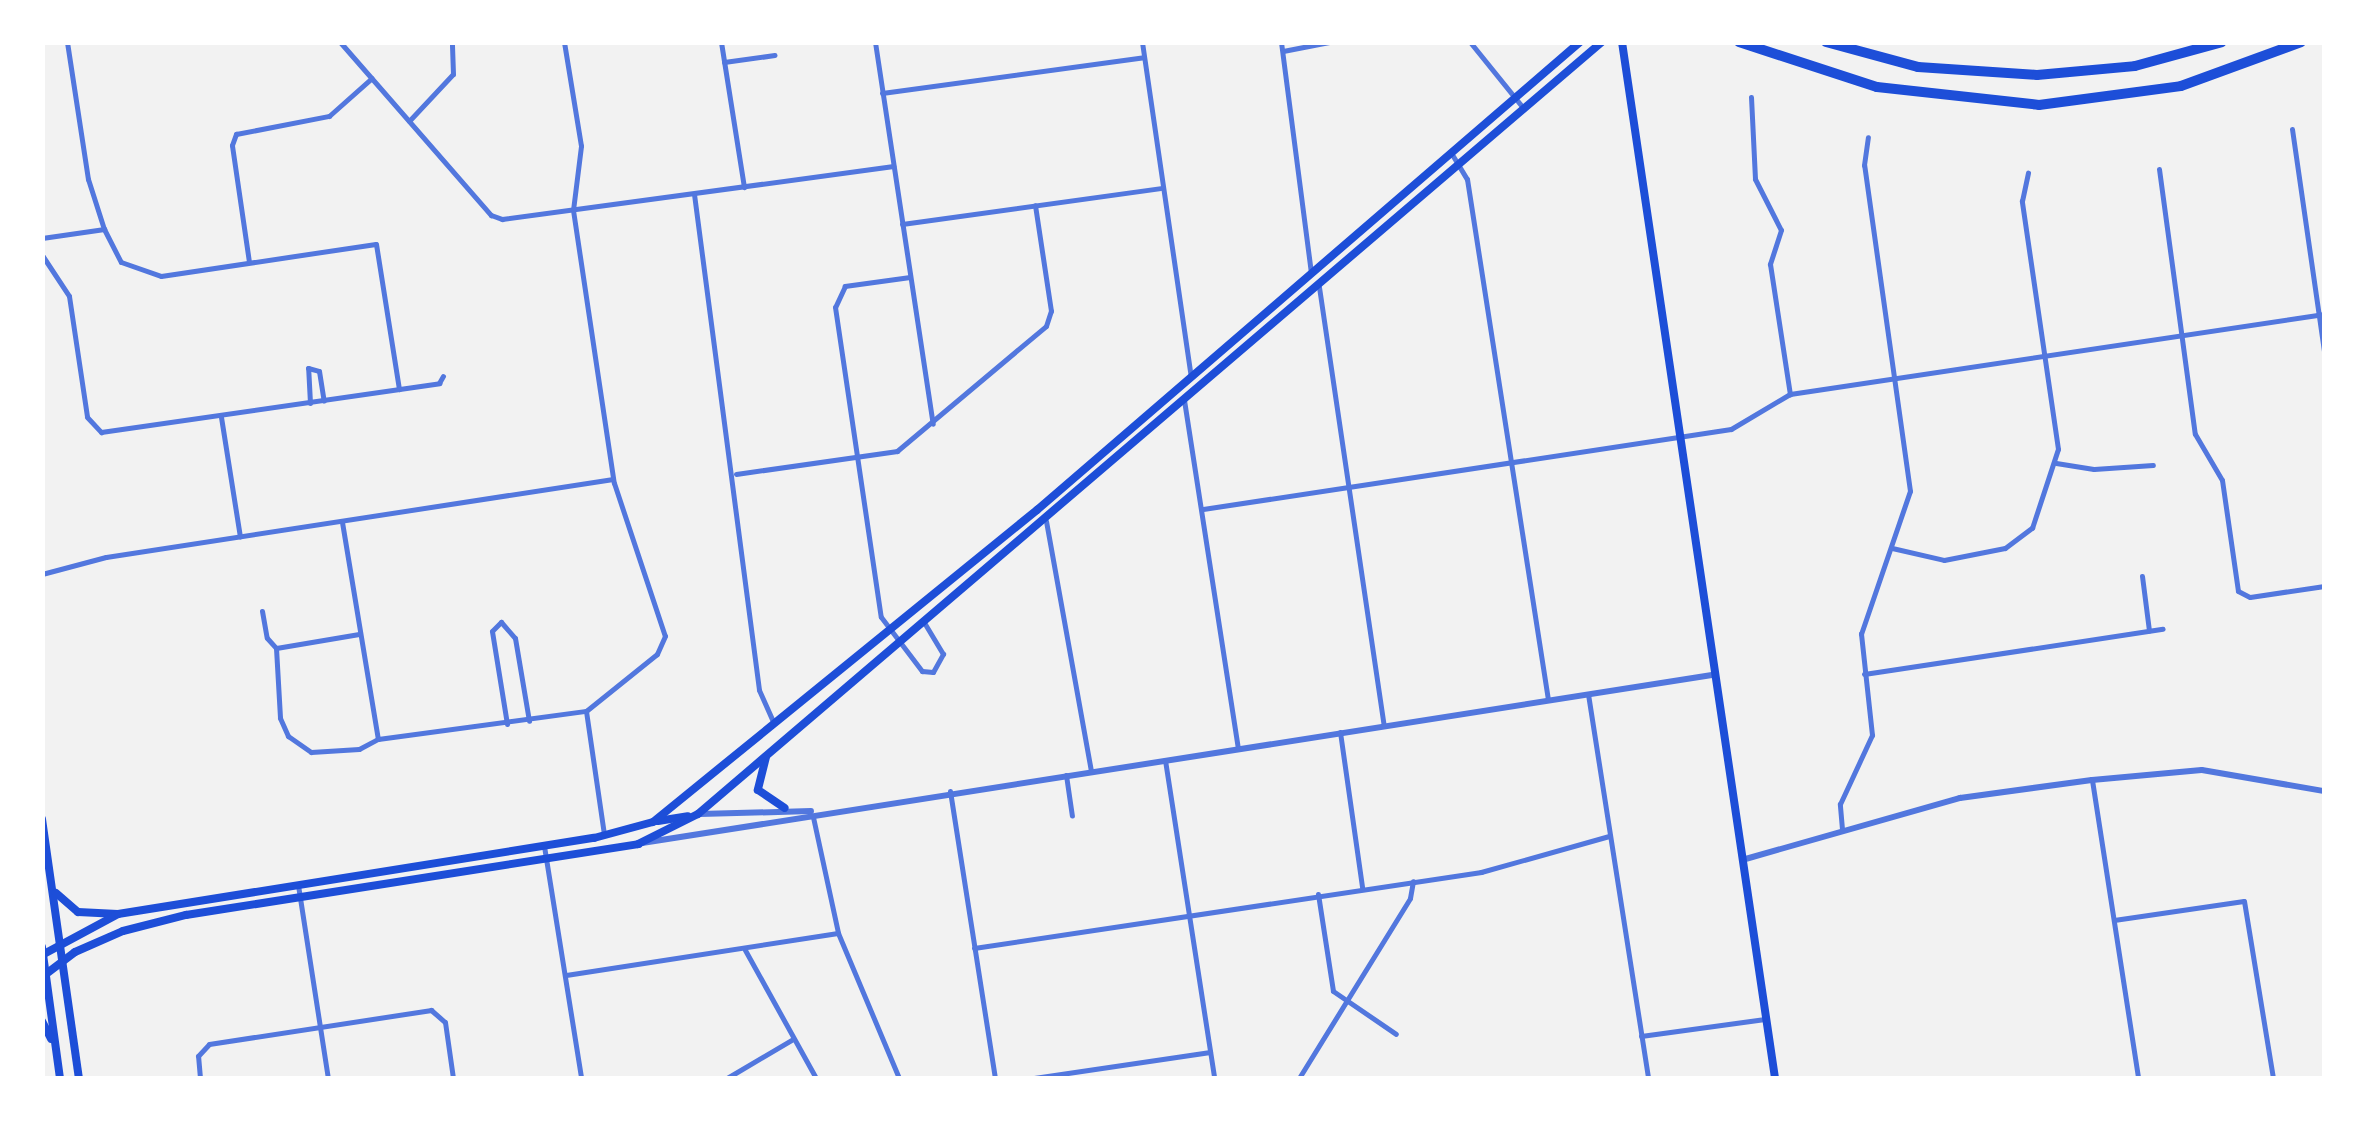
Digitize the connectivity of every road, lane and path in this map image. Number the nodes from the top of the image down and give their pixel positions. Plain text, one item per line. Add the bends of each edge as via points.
1 (67, 42) edge
2 (340, 42) edge
3 (452, 42) edge
4 (564, 42) edge
5 (721, 42) edge
6 (875, 42) edge
7 (1142, 42) edge
8 (1281, 42) edge
9 (1329, 42) edge
10 (1470, 42) edge
11 (1580, 42) edge
12 (1602, 42) edge
13 (1622, 42) edge
14 (1739, 42) edge
15 (1826, 42) edge
16 (2222, 42) edge
17 (2301, 42) edge
18 (1282, 52) junction
19 (775, 55) dead end
20 (1144, 57) junction
21 (724, 62) junction
22 (372, 78) junction
23 (882, 93) junction
24 (1750, 97) dead end
25 (1518, 100) junction
26 (1524, 109) junction
27 (410, 122) junction
28 (2292, 129) dead end
29 (1868, 137) dead end
30 (1453, 156) junction
31 (893, 166) junction
32 (1460, 166) junction
33 (2159, 170) dead end
34 (2028, 173) dead end
35 (744, 187) junction
36 (1161, 188) junction
37 (694, 194) junction
38 (1034, 205) junction
39 (574, 210) junction
40 (902, 224) junction
41 (104, 229) junction
42 (42, 238) edge
43 (42, 255) edge
44 (250, 263) junction
45 (910, 276) junction
46 (1311, 276) junction
47 (1319, 288) junction
48 (2322, 314) edge
49 (2182, 335) junction
50 (2324, 352) edge
51 (2045, 355) junction
52 (443, 376) dead end
53 (1191, 378) junction
54 (1895, 378) junction
55 (1198, 389) junction
56 (400, 390) junction
57 (1790, 394) junction
58 (1184, 400) junction
59 (324, 401) junction
60 (310, 403) junction
61 (221, 417) junction
62 (932, 424) junction
63 (1680, 437) junction
64 (859, 457) junction
65 (1512, 462) junction
66 (2056, 463) junction
67 (2153, 466) dead end
68 (736, 474) junction
69 (613, 479) junction
70 (1348, 487) junction
71 (1203, 509) junction
72 (1038, 510) junction
73 (1046, 521) junction
74 (342, 522) junction
75 (240, 536) junction
76 (1892, 548) junction
77 (42, 574) edge
78 (2142, 576) dead end
79 (2324, 586) edge
80 (262, 611) dead end
81 (924, 622) junction
82 (2163, 628) dead end
83 (2149, 630) junction
84 (892, 632) junction
85 (359, 634) junction
86 (900, 642) junction
87 (276, 648) junction
88 (1864, 674) junction
89 (1712, 675) junction
90 (1588, 694) junction
91 (1548, 700) junction
92 (586, 712) junction
93 (529, 721) junction
94 (507, 724) junction
95 (1384, 725) junction
96 (777, 726) junction
97 (1340, 732) junction
98 (786, 737) junction
99 (378, 739) junction
100 (1238, 747) junction
101 (768, 753) junction
102 (1165, 758) junction
103 (1091, 770) junction
104 (1066, 774) junction
105 (2092, 780) junction
106 (950, 791) junction
107 (2324, 792) edge
108 (785, 808) junction
109 (812, 812) junction
110 (698, 814) junction
111 (1072, 816) dead end
112 (42, 819) edge
113 (653, 822) junction
114 (1842, 829) junction
115 (604, 836) junction
116 (1609, 836) junction
117 (638, 844) junction
118 (544, 846) junction
119 (546, 860) junction
120 (1741, 860) junction
121 (1413, 881) junction
122 (298, 885) junction
123 (1362, 888) junction
124 (54, 889) junction
125 (1318, 894) junction
126 (300, 898) junction
127 (118, 914) junction
128 (1189, 915) junction
129 (2114, 920) junction
130 (838, 933) junction
131 (60, 941) junction
132 (974, 948) junction
133 (745, 949) junction
134 (43, 952) edge
135 (62, 960) junction
136 (44, 974) edge
137 (566, 975) junction
138 (1345, 1004) junction
139 (1765, 1019) junction
140 (42, 1021) edge
141 (320, 1027) junction
142 (1396, 1034) dead end
143 (1641, 1036) junction
144 (793, 1039) junction
145 (55, 1048) junction
146 (1210, 1052) junction
147 (1066, 1076) edge
148 (60, 1078) edge
149 (79, 1078) edge
150 (200, 1078) edge
151 (328, 1078) edge
152 (453, 1078) edge
153 (581, 1078) edge
154 (727, 1078) edge
155 (816, 1078) edge
156 (900, 1078) edge
157 (996, 1078) edge
158 (1034, 1078) edge
159 (1214, 1078) edge
160 (1299, 1078) edge
161 (1648, 1078) edge
162 (1775, 1078) edge
163 (2138, 1078) edge
164 (2273, 1078) edge

1 - 41 street via 88,179
2 - 22 street
3 - 27 street via 452,74
4 - 39 street via 581,146
5 - 21 street
6 - 23 street
7 - 20 street
8 - 18 street
9 - 18 street
10 - 25 street
11 - 25 main road
12 - 26 main road
13 - 63 main road
14 - 17 highway via 1877,87 2040,106 2181,86
15 - 16 highway via 1918,67 2023,76 2135,66
18 - 46 street
19 - 21 street
20 - 23 street
20 - 36 street
21 - 35 street
22 - 27 street
22 - 44 street via 328,116 236,134 232,145
23 - 31 street
24 - 57 street via 1755,180 1781,230 1770,264
25 - 26 street
25 - 30 main road
26 - 32 main road
27 - 39 street via 491,215
28 - 48 street
29 - 54 street via 1864,165
30 - 32 street
30 - 46 main road
31 - 35 street
31 - 40 street
32 - 47 main road
32 - 65 street
33 - 49 street
34 - 51 street via 2022,201
35 - 37 street
36 - 38 street
36 - 53 street
37 - 39 street
37 - 68 street
38 - 40 street
38 - 62 street via 1050,319
39 - 69 street
40 - 45 street
41 - 42 street
41 - 44 street via 121,262 145,275
43 - 61 street via 68,296 87,418 96,430 110,434
44 - 56 street via 376,244
45 - 62 street
45 - 64 street via 838,292
46 - 47 main road
46 - 53 main road
47 - 55 main road
47 - 70 street
48 - 49 street
48 - 50 street
49 - 51 street
49 - 79 street via 2197,440 2222,480 2238,591 2250,597
51 - 54 street
51 - 66 street
52 - 56 street via 439,383
53 - 55 main road
53 - 72 main road
54 - 57 street
54 - 76 street via 1910,491
55 - 58 main road
56 - 59 street
57 - 63 street via 1740,426
58 - 71 street
58 - 73 main road
59 - 60 street
59 - 60 street via 319,371 308,368
60 - 61 street
61 - 75 street
62 - 64 street via 897,451
63 - 65 street
63 - 89 main road
64 - 68 street
64 - 84 street via 881,617
65 - 70 street
65 - 91 street
66 - 67 street
66 - 76 street via 2032,528 2019,541 1944,560
68 - 96 street via 759,690
69 - 74 street
69 - 92 street via 665,636 657,654
70 - 71 street
70 - 95 street
71 - 100 street
72 - 73 main road
72 - 84 main road
73 - 81 main road
73 - 103 street
74 - 75 street
74 - 85 street
75 - 77 street
76 - 88 street via 1861,634
78 - 83 street
80 - 87 street
81 - 86 main road
81 - 86 street via 943,654 934,672 922,670
82 - 83 street
83 - 88 street
84 - 86 street
84 - 96 main road
85 - 87 street
85 - 99 street
86 - 98 main road
87 - 99 street via 272,658 288,736 323,754
88 - 114 street via 1872,735 1840,804
89 - 90 street
89 - 120 main road
90 - 91 street
90 - 116 street
91 - 95 street
92 - 93 street
92 - 115 street
93 - 94 street
93 - 94 street via 515,638 501,622 492,631
94 - 99 street
95 - 97 street
96 - 98 main road
96 - 113 main road
97 - 100 street
97 - 123 street
98 - 101 main road
100 - 102 street
101 - 108 main road via 758,790
101 - 110 main road
102 - 103 street
102 - 128 street
103 - 104 street
104 - 106 street
104 - 111 street
105 - 107 street via 2202,770
105 - 114 street via 1960,798
105 - 129 street
106 - 109 street
106 - 132 street
108 - 109 street
108 - 110 street
109 - 117 street
109 - 130 street
110 - 113 main road
110 - 117 main road
112 - 124 main road
113 - 115 main road
114 - 120 street
115 - 118 main road
116 - 121 street via 1481,872
116 - 143 street
117 - 119 main road
118 - 119 street
118 - 122 main road
119 - 126 main road
119 - 137 street
120 - 139 main road
121 - 123 street
121 - 138 street via 1410,898
122 - 126 street
122 - 127 main road
123 - 125 street
124 - 127 main road via 78,912
124 - 131 main road
125 - 128 street
125 - 138 street via 1332,986
126 - 135 main road via 122,931
126 - 141 street
127 - 131 main road
128 - 132 street
128 - 146 street
129 - 163 street
129 - 164 street via 2244,900
130 - 133 street
130 - 156 street
131 - 134 main road
131 - 135 main road
132 - 157 street
133 - 137 street
133 - 144 street
134 - 136 main road
135 - 136 main road
135 - 149 main road
136 - 145 main road
137 - 153 street
138 - 142 street
138 - 160 street
139 - 143 street
139 - 162 main road
140 - 145 main road
141 - 150 street via 209,1044 198,1056
141 - 151 street
141 - 152 street via 437,1012 445,1022
143 - 161 street
144 - 154 street
144 - 155 street
145 - 148 main road
146 - 147 street
146 - 159 street
147 - 158 street

